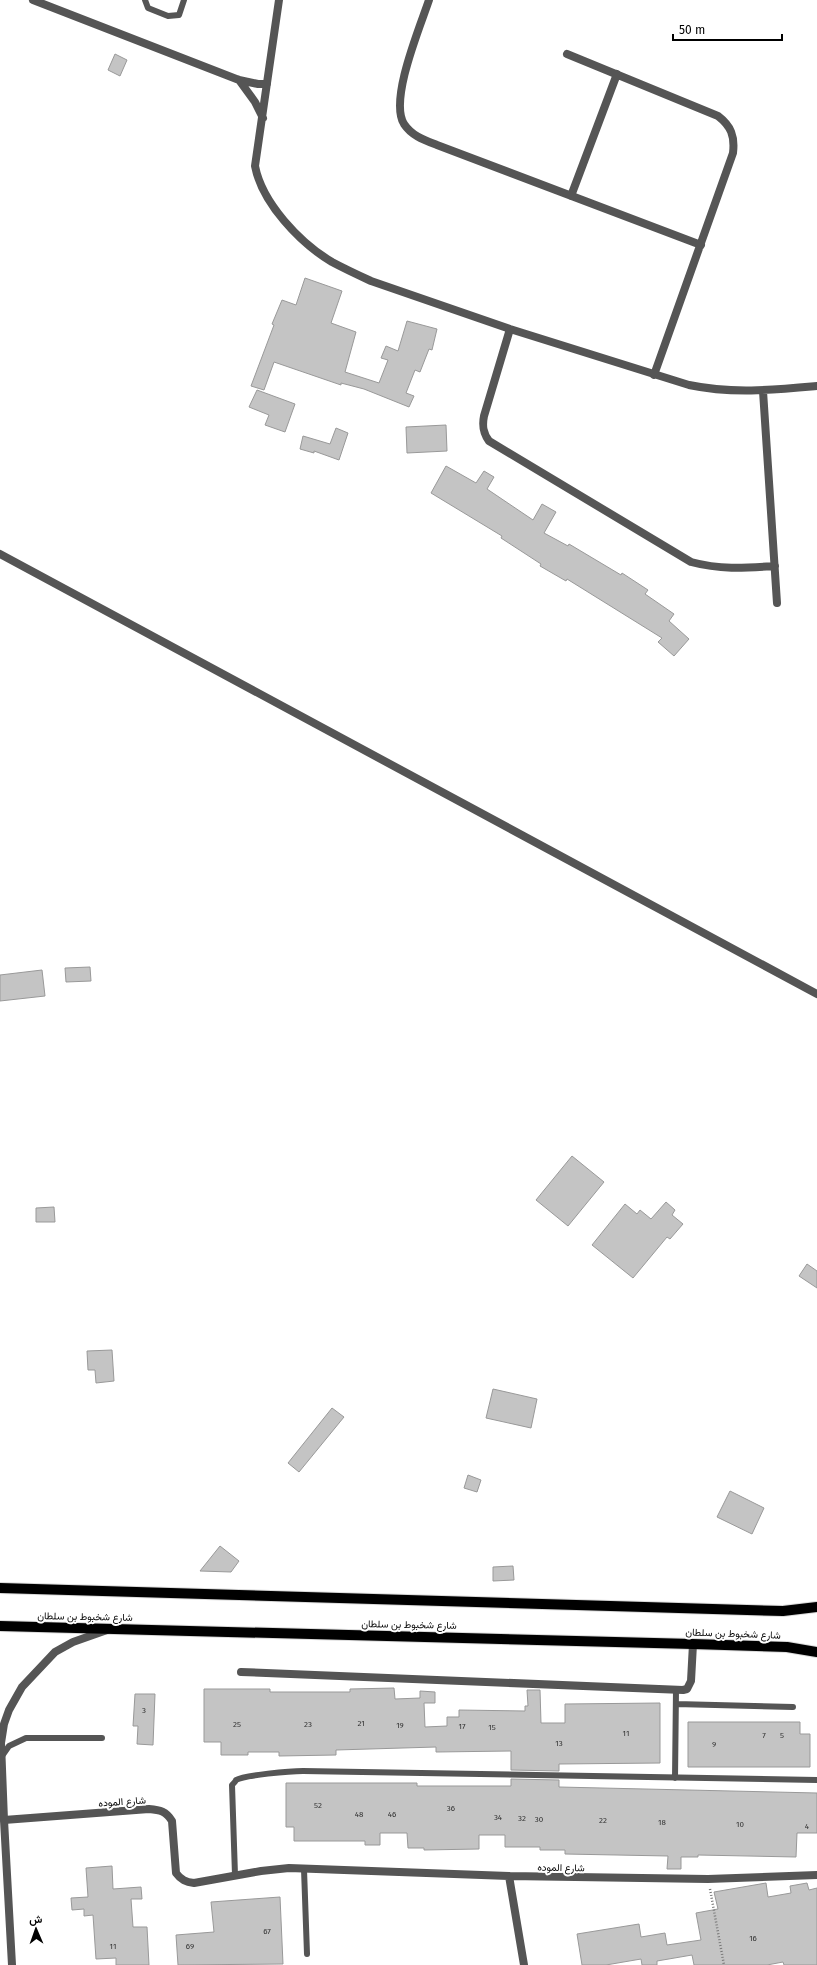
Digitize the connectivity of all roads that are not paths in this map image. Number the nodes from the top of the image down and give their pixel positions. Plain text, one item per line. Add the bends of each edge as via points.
1 (34, 0) edge
2 (145, 0) edge
3 (184, 0) edge
4 (279, 0) edge
5 (429, 0) edge
6 (567, 54) dead end
7 (617, 74) junction
8 (239, 80) junction
9 (267, 84) junction
10 (263, 120) junction
11 (571, 196) junction
12 (701, 245) junction
13 (510, 329) junction
14 (654, 375) junction
15 (817, 386) edge
16 (763, 391) junction
17 (0, 554) edge
18 (775, 566) junction
19 (777, 603) dead end
20 (817, 994) edge
21 (0, 1588) edge
22 (817, 1607) edge
23 (0, 1626) edge
24 (110, 1629) junction
25 (693, 1644) junction
26 (817, 1652) edge
27 (241, 1672) dead end
28 (676, 1690) junction
29 (676, 1704) junction
30 (792, 1707) dead end
31 (102, 1738) dead end
32 (2, 1756) junction
33 (675, 1778) junction
34 (817, 1780) edge
35 (4, 1820) junction
36 (304, 1869) junction
37 (235, 1875) junction
38 (817, 1875) edge
39 (509, 1876) junction
40 (308, 1954) dead end
41 (12, 1965) edge
42 (524, 1965) edge

1 - 8 street
2 - 3 lane via 148,8 168,16 180,15
4 - 9 street
5 - 11 street via 401,86 400,111 403,122 418,137
6 - 7 street
7 - 11 street
7 - 12 street via 718,116 731,129 733,153
8 - 9 street
8 - 10 street via 255,102
9 - 10 street
10 - 13 street via 255,166 264,194 288,225 318,252 371,281
11 - 12 street
12 - 14 street
13 - 14 street
13 - 18 street via 484,416 483,425 489,441 691,562 711,568 731,569
14 - 16 street via 713,390
15 - 16 street
16 - 18 street
17 - 20 street
18 - 19 street
21 - 22 main road via 783,1611
23 - 24 main road, شارع شخبوط بن سلطان
24 - 25 main road, شارع شخبوط بن سلطان
24 - 32 street via 73,1642 56,1652 22,1687 4,1724
25 - 26 main road, شارع شخبوط بن سلطان via 787,1646
25 - 28 street via 690,1685 683,1690
27 - 28 street
28 - 29 lane
29 - 30 lane
29 - 33 lane
31 - 32 lane via 26,1738 9,1746
32 - 35 street
33 - 34 lane
33 - 37 lane via 292,1771 242,1778 232,1785
35 - 37 street, شارع الموده via 149,1809 162,1811 172,1821 176,1873 181,1879 194,1883
35 - 41 street
36 - 37 street, شارع الموده via 278,1869
36 - 39 street, شارع الموده
36 - 40 lane
38 - 39 street, شارع الموده via 708,1879
39 - 42 street

